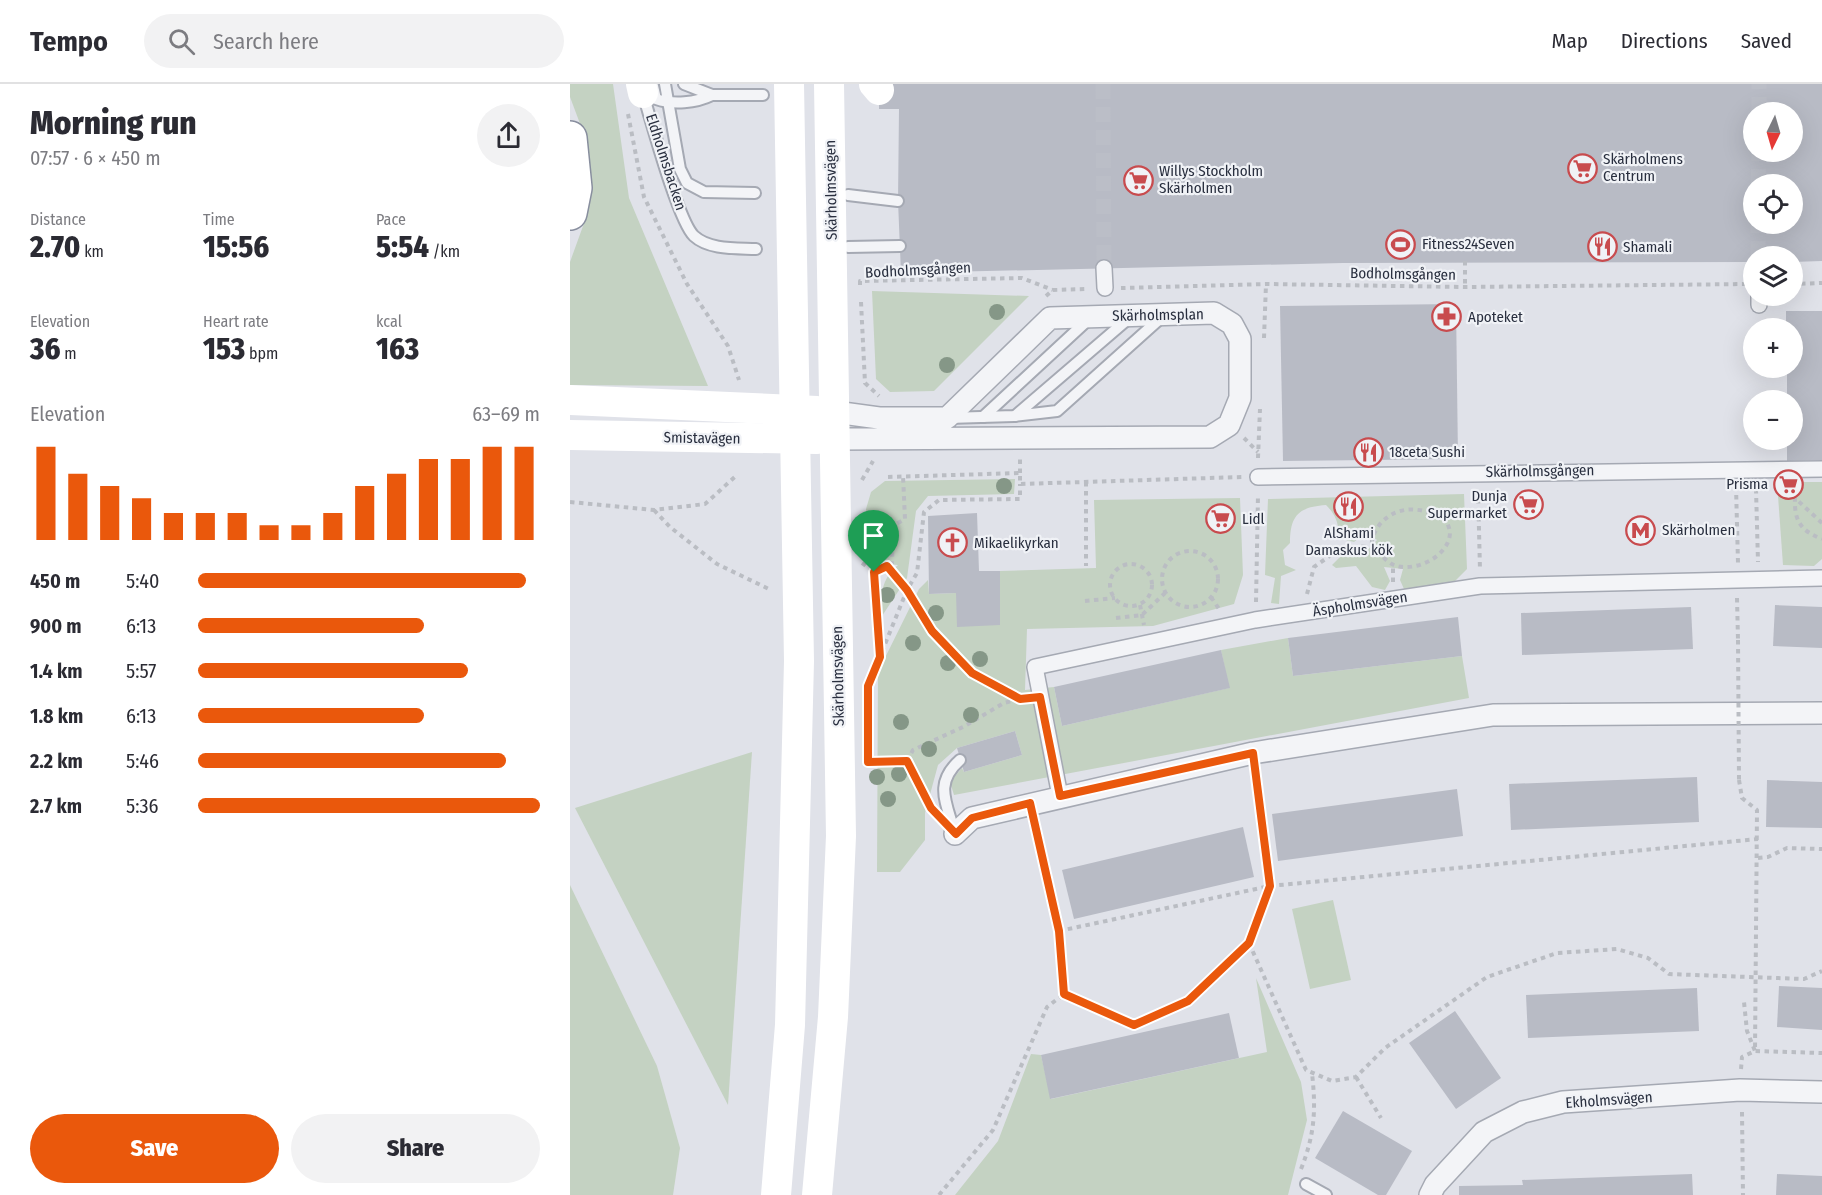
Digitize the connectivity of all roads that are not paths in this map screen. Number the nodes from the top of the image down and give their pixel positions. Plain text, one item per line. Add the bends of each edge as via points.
1 (684, 84) edge
2 (829, 84) edge
3 (654, 90) edge
4 (781, 90) edge
5 (712, 95) junction
6 (570, 138) edge
7 (755, 194) dead end
8 (848, 195) dead end
9 (898, 201) dead end
10 (570, 213) edge
11 (900, 246) dead end
12 (848, 247) dead end
13 (756, 249) dead end
14 (1104, 268) tunnel mouth
15 (1105, 288) road end
16 (1166, 314) junction
17 (1132, 315) junction
18 (1092, 316) junction
19 (796, 410) junction
20 (1014, 416) junction
21 (984, 417) junction
22 (586, 418) edge
23 (947, 418) junction
24 (835, 426) junction
25 (797, 439) junction
26 (1822, 469) edge
27 (1258, 477) road end
28 (1822, 578) edge
29 (1822, 713) edge
30 (960, 760) dead end
31 (1060, 796) junction
32 (956, 834) joint
33 (1822, 1092) edge
34 (1306, 1184) dead end
35 (776, 1195) edge
36 (817, 1195) edge
37 (1326, 1195) edge
38 (1430, 1195) edge

1 - 5 lane
2 - 24 main road, Skärholmsvägen
3 - 5 lane via 704,99
3 - 7 lane, Eldholmsbacken via 687,183 704,192
3 - 13 lane, Eldholmsbacken via 679,207 694,236 721,247
4 - 5 lane
4 - 19 main road
6 - 10 highway via 575,188
8 - 9 lane
11 - 12 lane
14 - 15 street
16 - 17 street, Skärholmsplan
16 - 20 lane via 1057,411
16 - 24 street, Skärholmsplan via 1214,314 1232,324 1240,339 1240,398 1229,425 1210,437
17 - 18 street, Skärholmsplan
17 - 20 lane
18 - 21 lane
18 - 23 street, Skärholmsplan via 1050,318
19 - 22 main road, Smistavägen
19 - 24 main road, Smistavägen
19 - 25 main road
20 - 21 lane
21 - 23 lane
22 - 25 main road, Smistavägen
23 - 24 street via 879,418
24 - 25 main road, Smistavägen
24 - 36 main road, Skärholmsvägen via 841,836 833,1017
25 - 35 main road via 800,662 790,1025
26 - 27 street, Skärholmsgången
28 - 31 street, Äspholmsvägen via 1480,586 1255,620 1035,667
29 - 31 street via 1493,715 1253,753
30 - 32 lane via 948,770 942,788
31 - 32 street via 972,818
33 - 38 street, Ekholmsvägen via 1740,1090 1563,1102 1524,1112 1484,1132
34 - 37 lane

